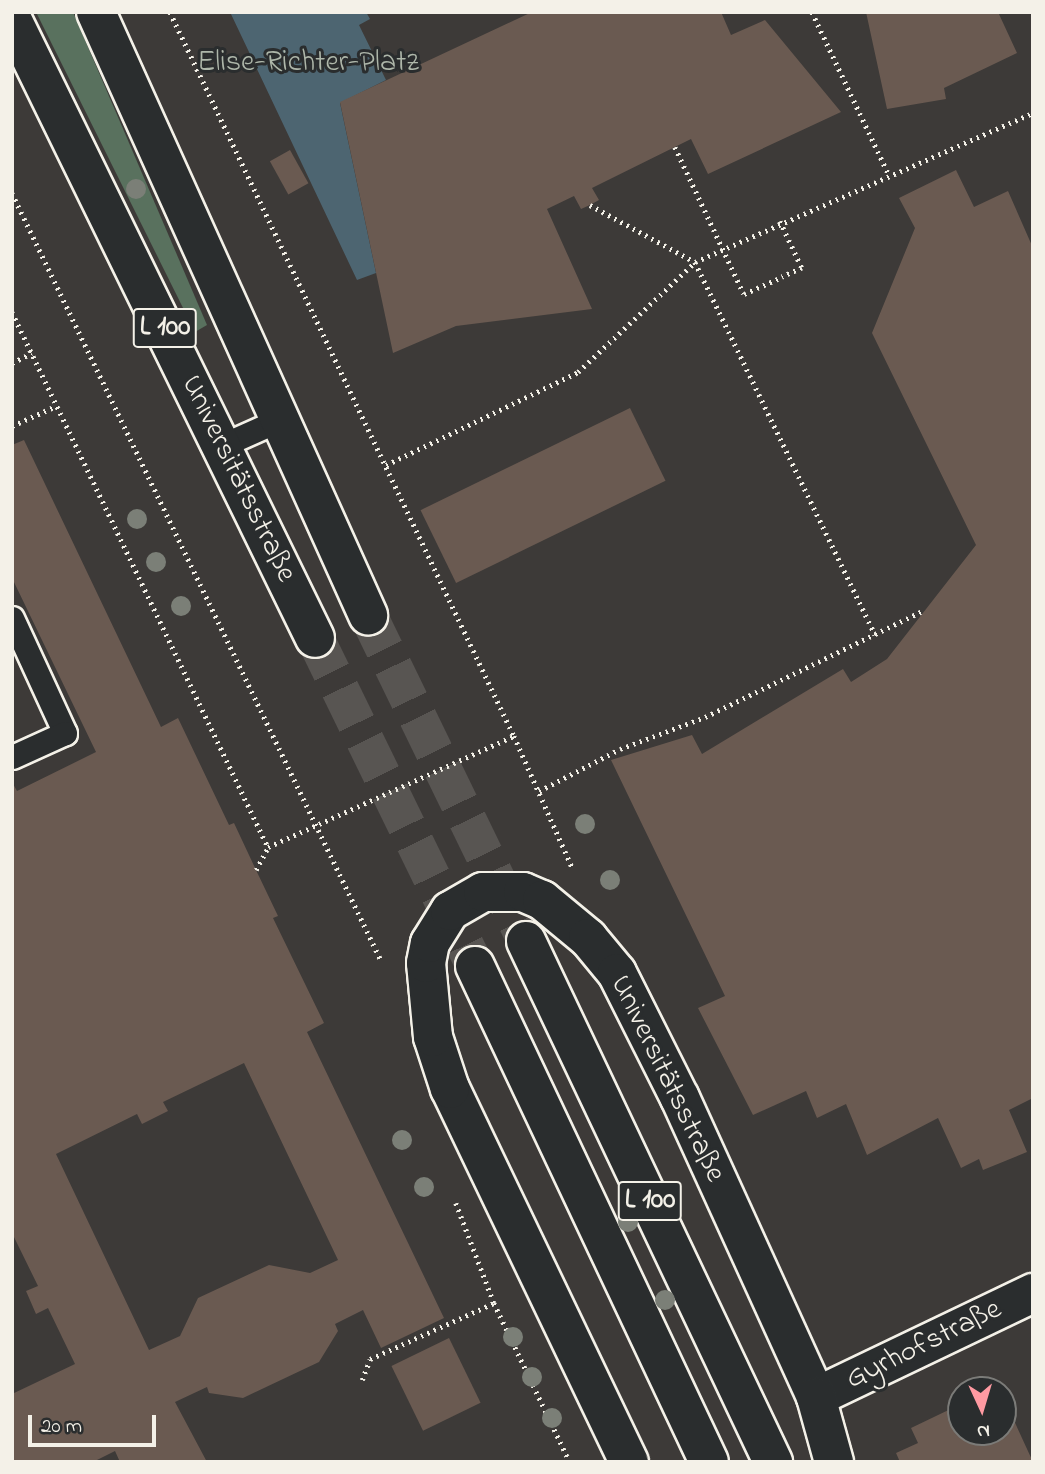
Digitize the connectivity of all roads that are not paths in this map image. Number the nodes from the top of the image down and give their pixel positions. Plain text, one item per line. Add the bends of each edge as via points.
1 (96, 12) edge
2 (12, 19) edge
3 (277, 421) junction
4 (223, 445) junction
5 (368, 615) tunnel mouth
6 (12, 618) edge
7 (315, 638) tunnel mouth
8 (12, 757) edge
9 (526, 941) tunnel mouth
10 (475, 965) tunnel mouth
11 (1033, 1293) edge
12 (816, 1397) junction
13 (629, 1462) edge
14 (709, 1462) edge
15 (773, 1462) edge
16 (834, 1462) edge

1 - 3 main road, Universitätsstraße / L 100
2 - 4 main road, Universitätsstraße / L 100
3 - 4 lane
3 - 5 main road, Universitätsstraße / L 100
4 - 7 main road, Universitätsstraße / L 100
6 - 8 lane via 65,733
9 - 15 main road, L 100
10 - 14 main road, L 100
11 - 12 main road, Gyrhofstraße
12 - 13 main road, Universitätsstraße via 680,1098 617,974 588,938 542,900 523,892 483,892 450,911 430,943 426,962 433,1037 450,1089
12 - 16 main road, Universitätsstraße

